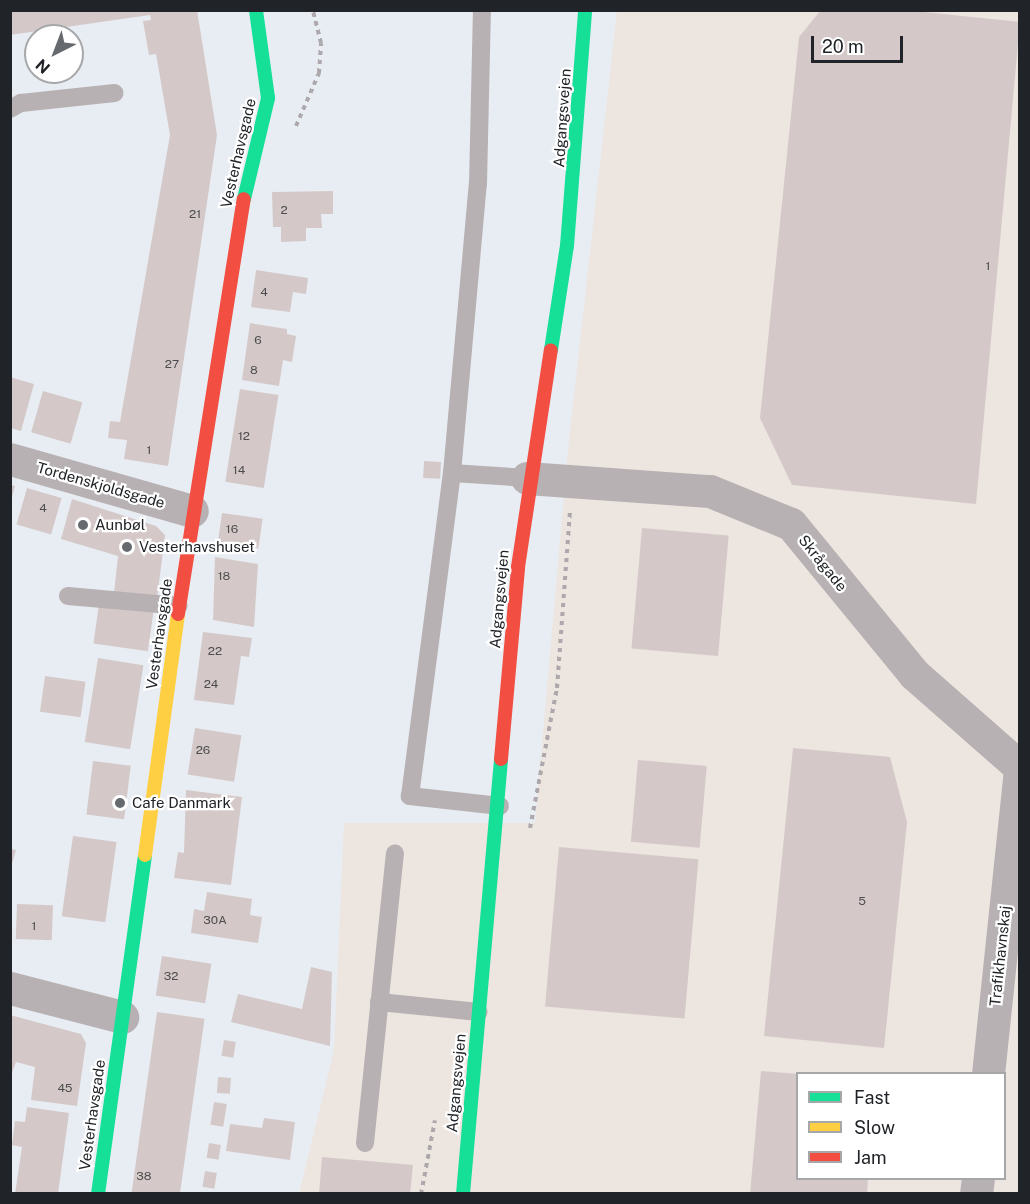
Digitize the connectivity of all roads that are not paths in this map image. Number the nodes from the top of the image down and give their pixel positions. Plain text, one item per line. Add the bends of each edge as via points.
1 (256, 10) edge
2 (482, 10) edge
3 (585, 10) edge
4 (114, 93) dead end
5 (10, 109) edge
6 (10, 459) edge
7 (453, 473) junction
8 (527, 478) junction
9 (192, 511) junction
10 (68, 596) dead end
11 (179, 606) junction
12 (1020, 767) edge
13 (500, 806) junction
14 (395, 854) dead end
15 (10, 988) edge
16 (379, 1002) junction
17 (479, 1012) junction
18 (122, 1017) junction
19 (988, 1072) edge
20 (364, 1143) dead end
21 (98, 1194) edge
22 (463, 1194) edge

1 - 9 street, Vesterhavsgade via 268,98 239,222
2 - 7 lane via 478,184
3 - 8 street, Adgangsvejen via 567,246
4 - 5 lane via 21,103
6 - 9 street, Tordenskjoldsgade
7 - 8 lane
7 - 13 lane via 410,796
8 - 12 street, Skrågade via 710,491 791,524 914,674
8 - 13 street, Adgangsvejen
9 - 11 street, Vesterhavsgade
10 - 11 lane
11 - 18 street, Vesterhavsgade
12 - 19 street, Trafikhavnskaj
13 - 17 street, Adgangsvejen
14 - 16 lane
15 - 18 street
16 - 17 lane
16 - 20 lane
17 - 22 street, Adgangsvejen
18 - 21 street, Vesterhavsgade

